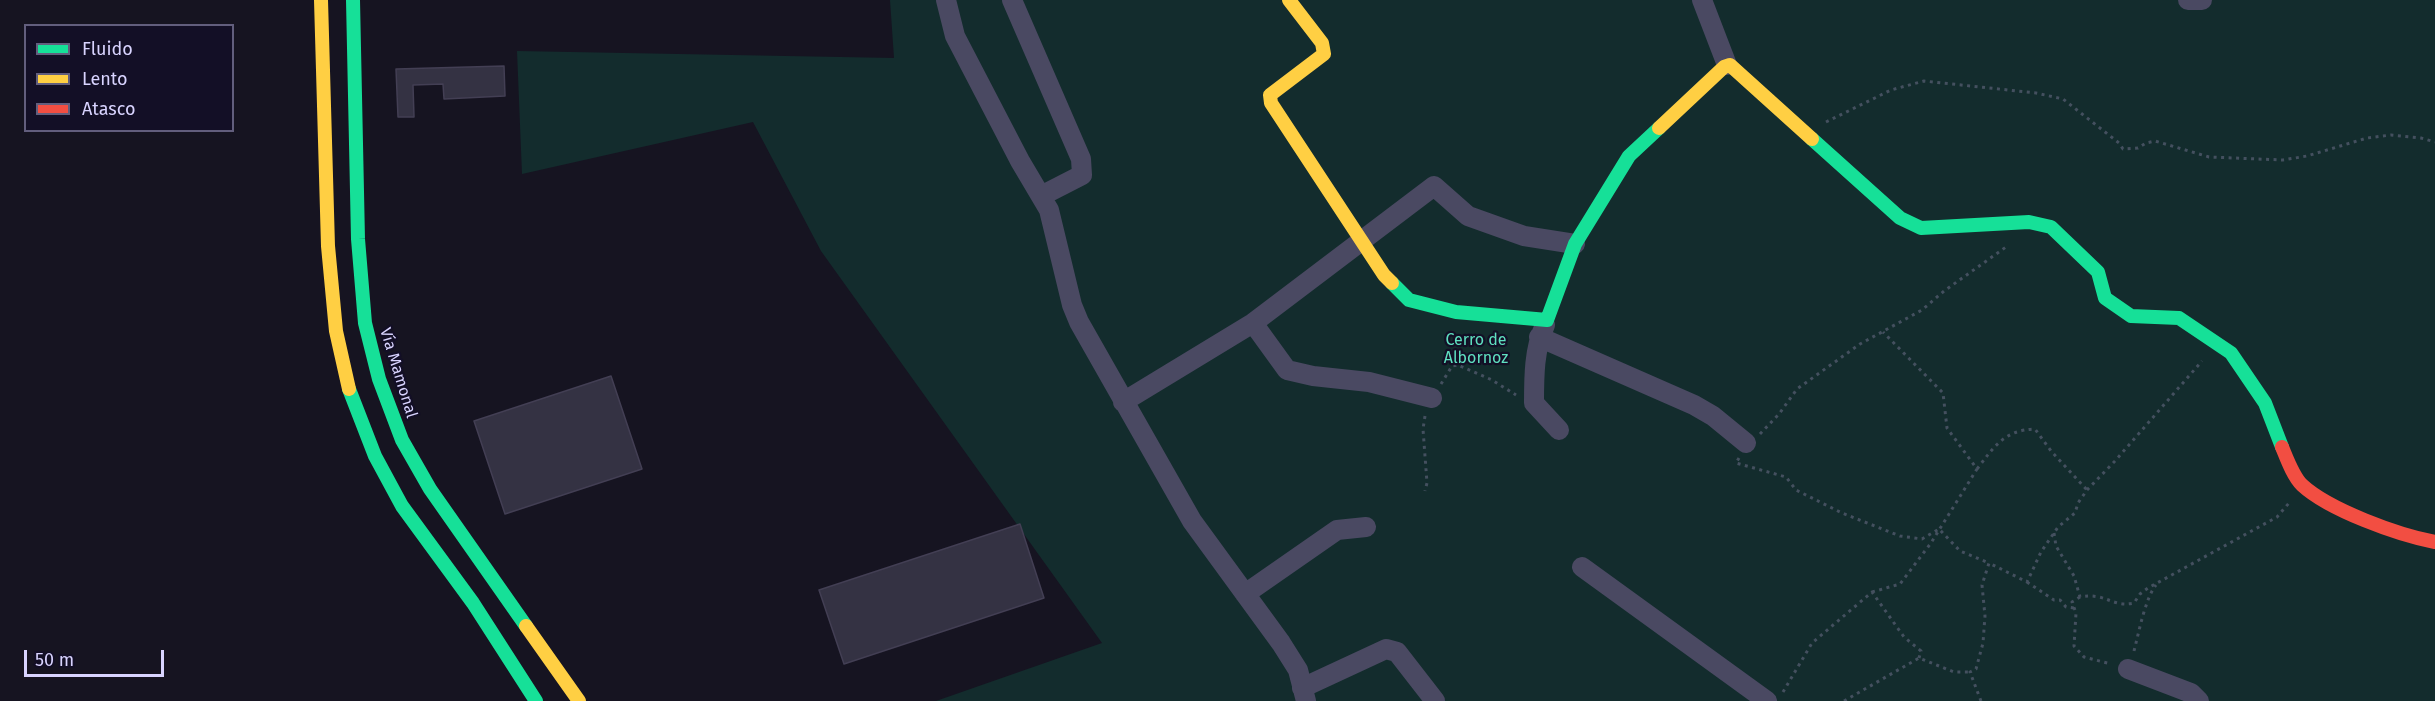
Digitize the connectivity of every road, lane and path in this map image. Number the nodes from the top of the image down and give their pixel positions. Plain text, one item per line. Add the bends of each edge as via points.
1 (321, 0) edge
2 (353, 0) edge
3 (946, 0) edge
4 (1012, 0) edge
5 (1289, 0) edge
6 (1702, 0) edge
7 (2187, 0) edge
8 (2202, 0) edge
9 (1727, 65) junction
10 (1806, 133) junction
11 (2435, 142) edge
12 (1041, 196) junction
13 (2030, 222) junction
14 (1362, 241) junction
15 (1575, 244) junction
16 (1253, 323) junction
17 (1543, 329) junction
18 (1883, 332) junction
19 (2217, 344) junction
20 (1432, 398) junction
21 (1123, 402) junction
22 (1534, 403) junction
23 (1559, 430) dead end
24 (1746, 443) junction
25 (1977, 469) junction
26 (2296, 475) junction
27 (2087, 490) junction
28 (1425, 491) dead end
29 (1366, 527) dead end
30 (1939, 529) junction
31 (2054, 533) junction
32 (2435, 542) edge
33 (1989, 563) junction
34 (1582, 567) dead end
35 (2027, 582) junction
36 (2157, 583) junction
37 (1872, 592) junction
38 (1245, 594) junction
39 (2080, 597) junction
40 (2074, 608) junction
41 (1919, 658) junction
42 (2128, 669) junction
43 (1970, 672) junction
44 (1304, 694) edge
45 (536, 701) edge
46 (579, 701) edge
47 (1435, 701) edge
48 (1767, 701) edge
49 (1778, 701) edge
50 (1845, 701) edge
51 (1981, 701) edge
52 (2199, 701) edge

1 - 45 street via 328,246 336,331 350,393 375,456 402,506
2 - 46 street, Vía Mamonal via 358,239 365,323 379,379 402,440 430,489
3 - 12 street via 955,36
4 - 12 street via 1081,159 1082,175
5 - 14 street via 1322,43 1324,54 1270,95 1271,103
6 - 9 street
7 - 8 street
9 - 10 street
9 - 15 street via 1629,156
10 - 11 path via 1891,90 1924,81 2063,99 2123,149 2130,150 2155,141 2209,157 2283,160 2391,135
10 - 13 street via 1900,218 1921,228
12 - 21 street via 1049,210 1072,305
13 - 18 path via 2010,244 1971,274 1922,310
13 - 19 street via 2051,227 2098,273 2105,298 2131,316 2179,318
14 - 15 street via 1434,186 1468,216 1524,237
14 - 16 street
14 - 17 street via 1384,275 1409,300
15 - 17 street
16 - 20 street via 1287,370 1369,382
16 - 21 street
17 - 22 street via 1534,374
17 - 24 street via 1694,405
18 - 24 path via 1797,389 1761,434
18 - 25 path via 1943,393 1947,428
19 - 26 street via 2231,353 2265,403
19 - 27 path
20 - 22 path via 1452,366 1458,365
20 - 28 path via 1423,429
21 - 38 street via 1192,521
22 - 23 street
24 - 30 path via 1736,463 1786,477 1796,490 1842,513 1900,536 1922,539
25 - 27 path via 2002,438 2023,429 2035,429
25 - 30 path
26 - 32 street via 2301,484 2343,511
26 - 36 path via 2289,504 2277,517
27 - 31 path via 2075,513
29 - 38 street via 1337,530
30 - 33 path via 1960,551
30 - 37 path via 1900,584
31 - 35 path
31 - 39 path via 2056,546 2074,576
33 - 35 path
33 - 43 path via 1982,585 1983,643 1976,669
34 - 48 street
35 - 40 path
36 - 39 path via 2134,603 2123,606 2101,596
36 - 42 path via 2148,595
37 - 41 path via 1904,637 1921,651
37 - 49 path via 1812,644
38 - 44 street via 1298,670
39 - 40 path via 2072,602
40 - 42 path via 2074,646 2084,657
41 - 43 path via 1954,672
41 - 50 path
42 - 52 street via 2191,693
43 - 51 path
44 - 47 street via 1386,649 1397,652

